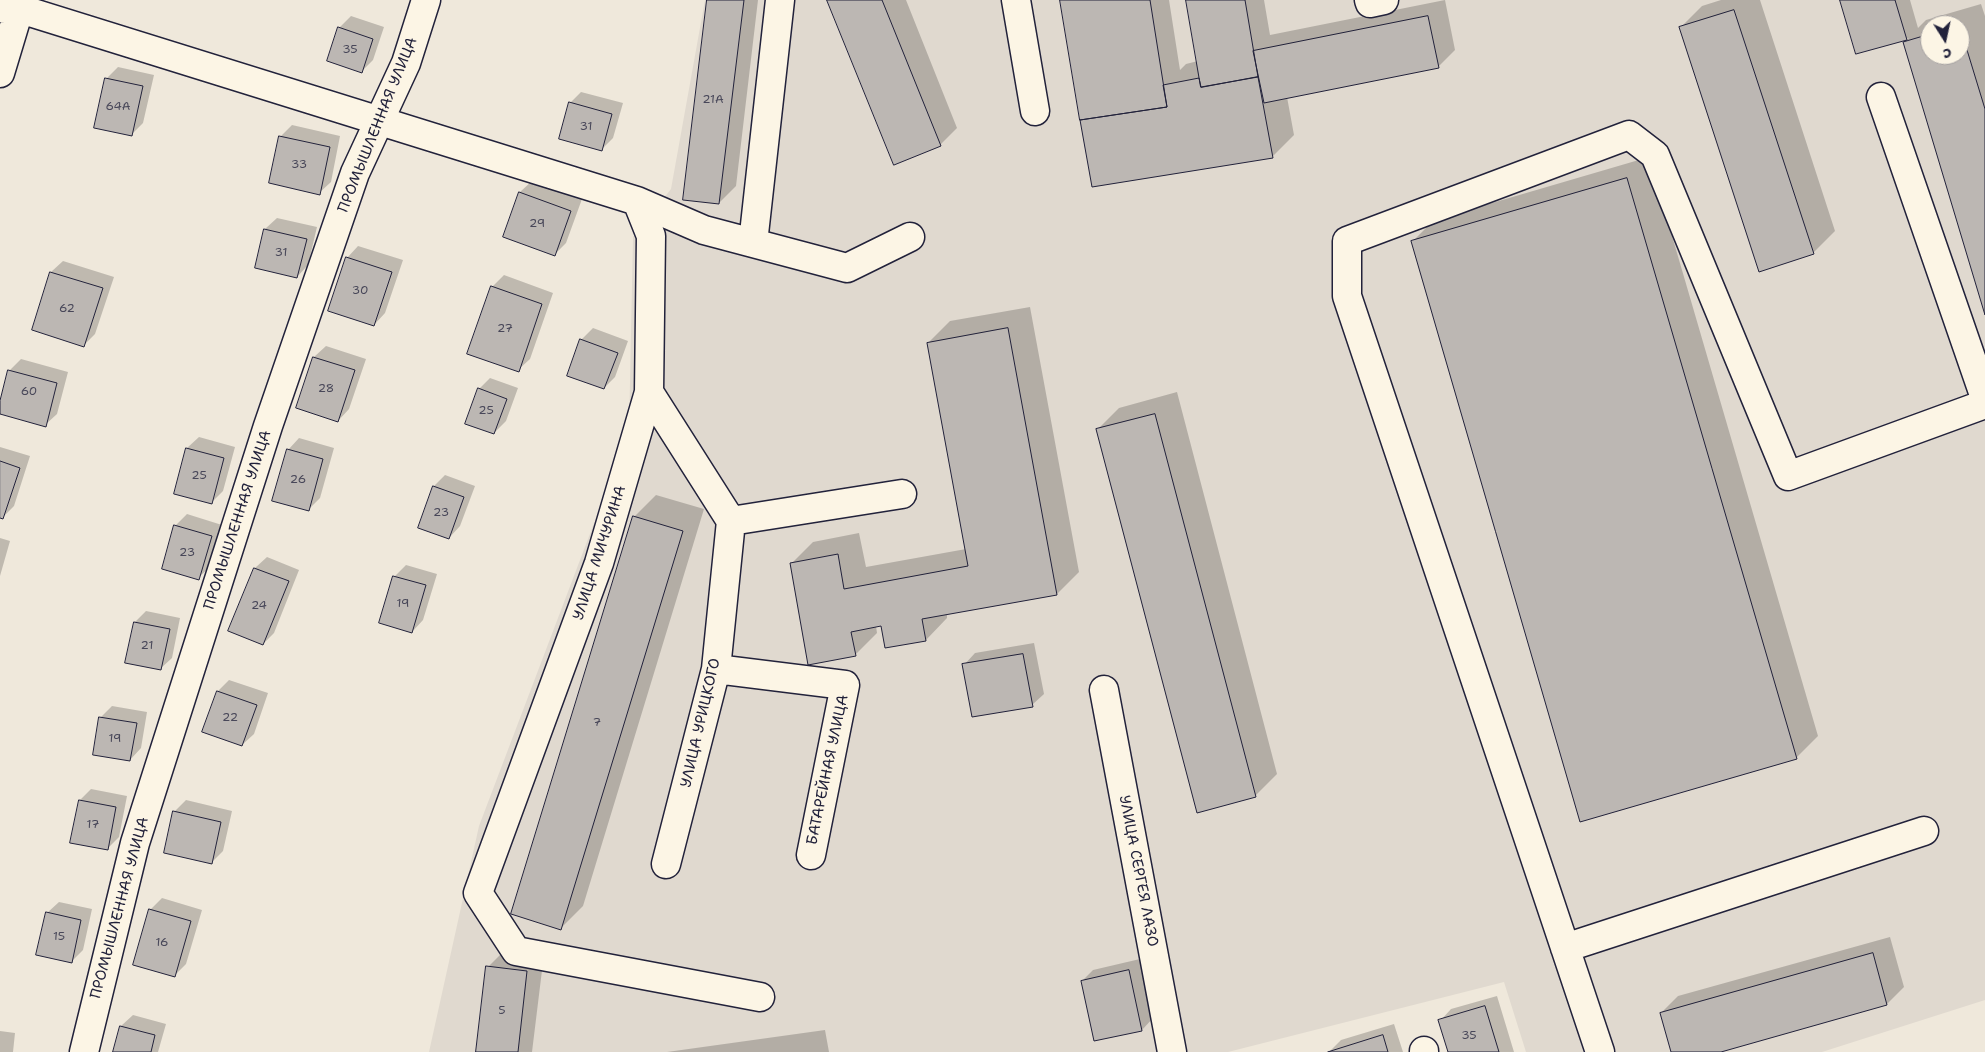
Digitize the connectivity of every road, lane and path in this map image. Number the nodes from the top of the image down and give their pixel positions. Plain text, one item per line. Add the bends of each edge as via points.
1 (426, 0) edge
2 (780, 0) edge
3 (1016, 0) edge
4 (1369, 0) edge
5 (1384, 0) edge
6 (14, 5) edge
7 (0, 73) edge
8 (1881, 97) dead end
9 (1035, 111) dead end
10 (381, 120) junction
11 (636, 201) junction
12 (910, 237) dead end
13 (753, 243) junction
14 (1981, 371) edge
15 (649, 392) junction
16 (1985, 398) edge
17 (1985, 404) edge
18 (902, 494) dead end
19 (731, 521) junction
20 (716, 669) junction
21 (1104, 690) dead end
22 (1924, 831) dead end
23 (811, 855) dead end
24 (666, 864) dead end
25 (1566, 948) junction
26 (760, 997) dead end
27 (84, 1052) edge
28 (1172, 1052) edge
29 (1600, 1052) edge

1 - 10 street, ПРОМЫШЛЕННАЯ УЛИЦА via 406,64
2 - 13 street
3 - 9 street
4 - 5 street
6 - 7 street
6 - 10 street
8 - 14 street
10 - 11 street
10 - 27 street, ПРОМЫШЛЕННАЯ УЛИЦА via 355,174 262,445 135,843
11 - 13 street via 704,230
11 - 15 street, УЛИЦА МИЧУРИНА via 651,236
12 - 13 street via 847,268
14 - 16 street
15 - 19 street
15 - 26 street, УЛИЦА МИЧУРИНА via 599,563 478,893 516,951
17 - 25 street via 1788,476 1655,155 1629,135 1347,240 1347,296
18 - 19 street
19 - 20 street, УЛИЦА УРИЦКОГО
20 - 23 street, БАТАРЕЙНАЯ УЛИЦА via 846,685
20 - 24 street, УЛИЦА УРИЦКОГО
21 - 28 street, УЛИЦА СЕРГЕЯ ЛАЗО
22 - 25 street
25 - 29 street

